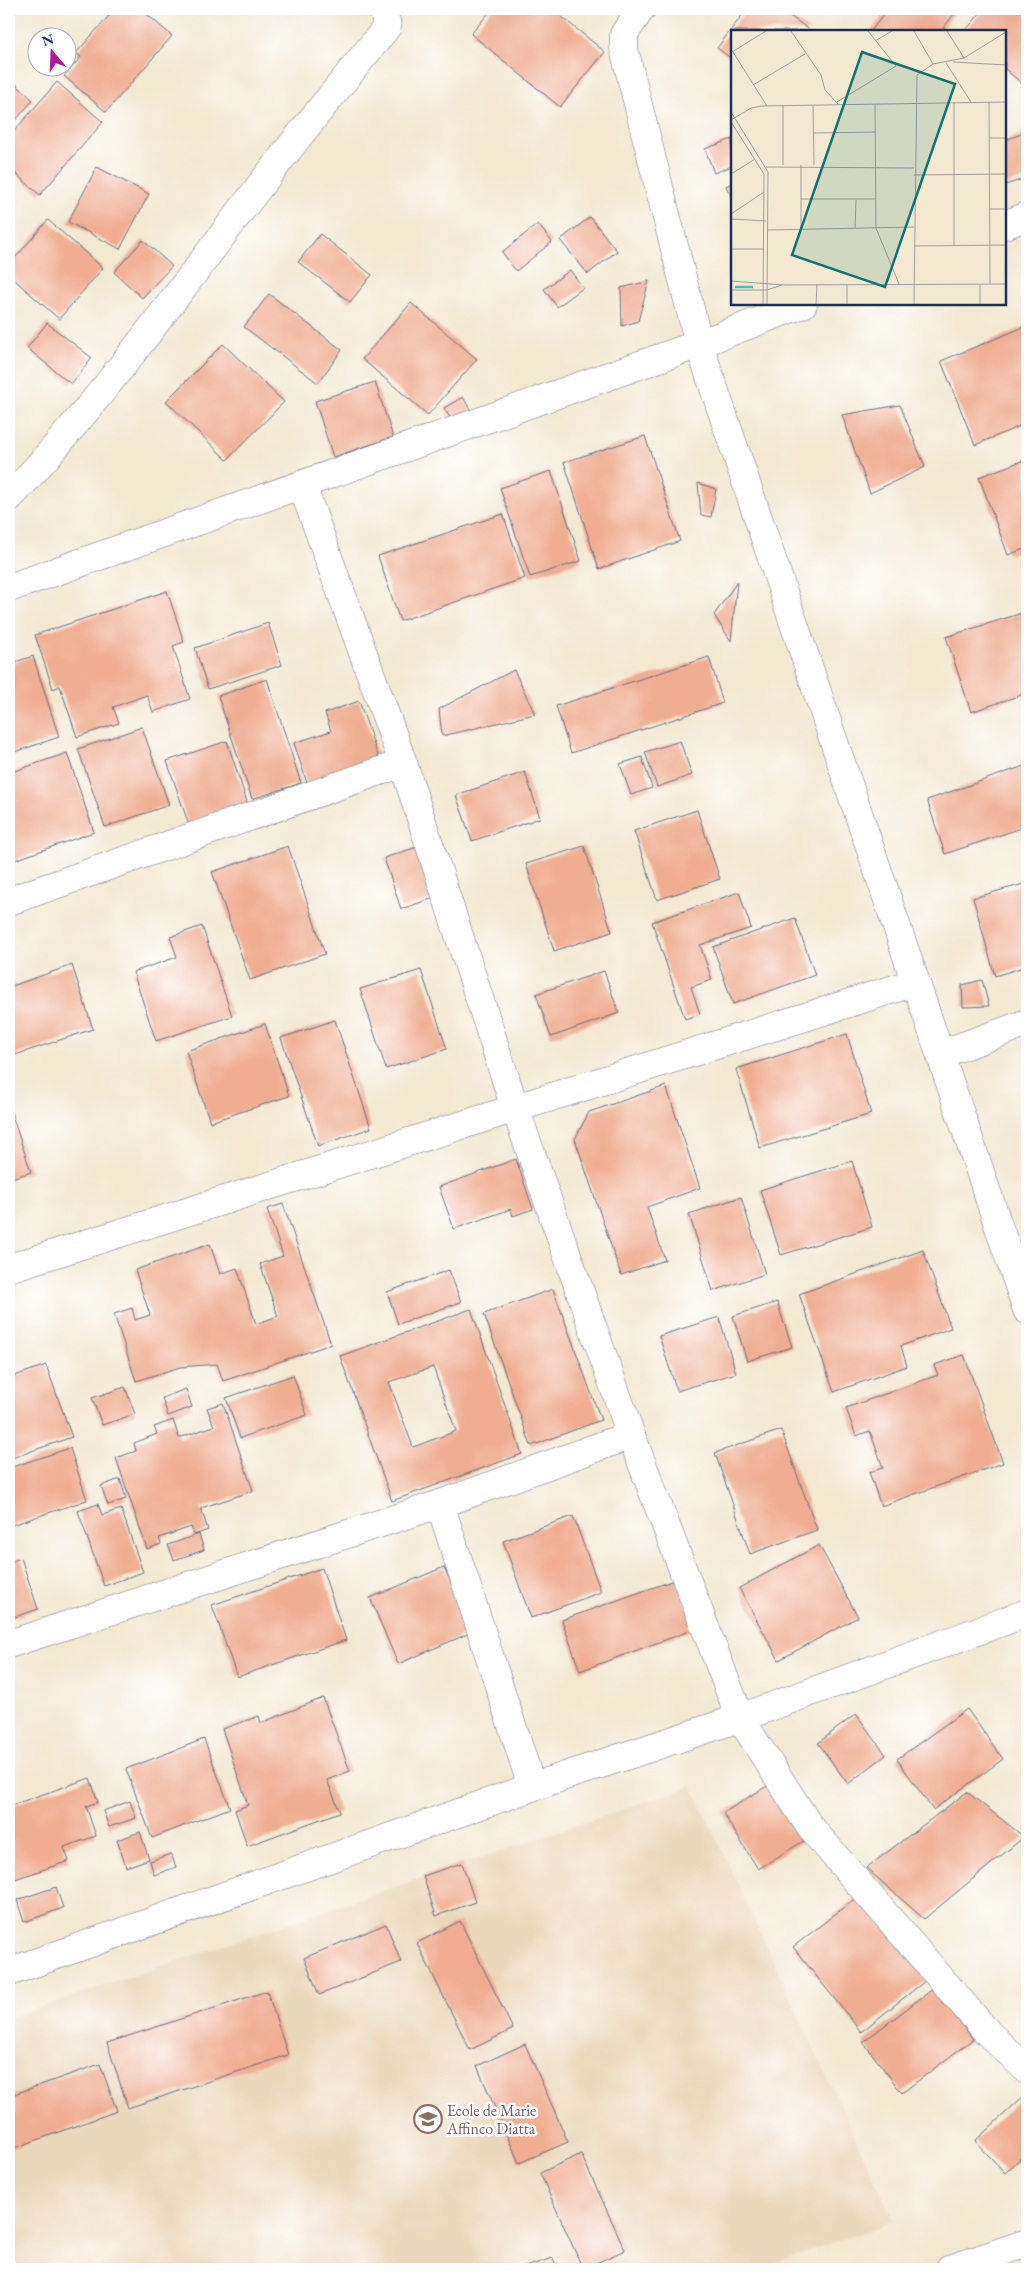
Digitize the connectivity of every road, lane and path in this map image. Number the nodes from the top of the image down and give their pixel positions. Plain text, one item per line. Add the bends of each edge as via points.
1 (641, 9) edge
2 (384, 18) edge
3 (1027, 216) edge
4 (1006, 225) edge
5 (800, 305) edge
6 (699, 344) junction
7 (302, 485) junction
8 (9, 498) edge
9 (9, 588) edge
10 (403, 763) junction
11 (9, 901) edge
12 (916, 982) junction
13 (1027, 1023) edge
14 (941, 1054) junction
15 (515, 1108) junction
16 (9, 1268) edge
17 (1027, 1310) edge
18 (631, 1435) junction
19 (440, 1504) junction
20 (1027, 1613) edge
21 (9, 1644) edge
22 (740, 1718) junction
23 (532, 1787) junction
24 (9, 1972) edge
25 (1027, 2070) edge
26 (1027, 2243) edge
27 (950, 2269) edge

1 - 6 street via 624,34 624,49
2 - 8 street via 155,324
3 - 4 street
5 - 6 street
6 - 7 street
6 - 12 street
7 - 9 street
7 - 10 street
10 - 11 street
10 - 15 street
12 - 14 street
12 - 15 street
13 - 14 street
14 - 17 street
15 - 16 street
15 - 18 street
18 - 19 street
18 - 22 street
19 - 21 street
19 - 23 street
20 - 22 street
22 - 23 street
22 - 25 street via 810,1827 988,2033
23 - 24 street
26 - 27 street

